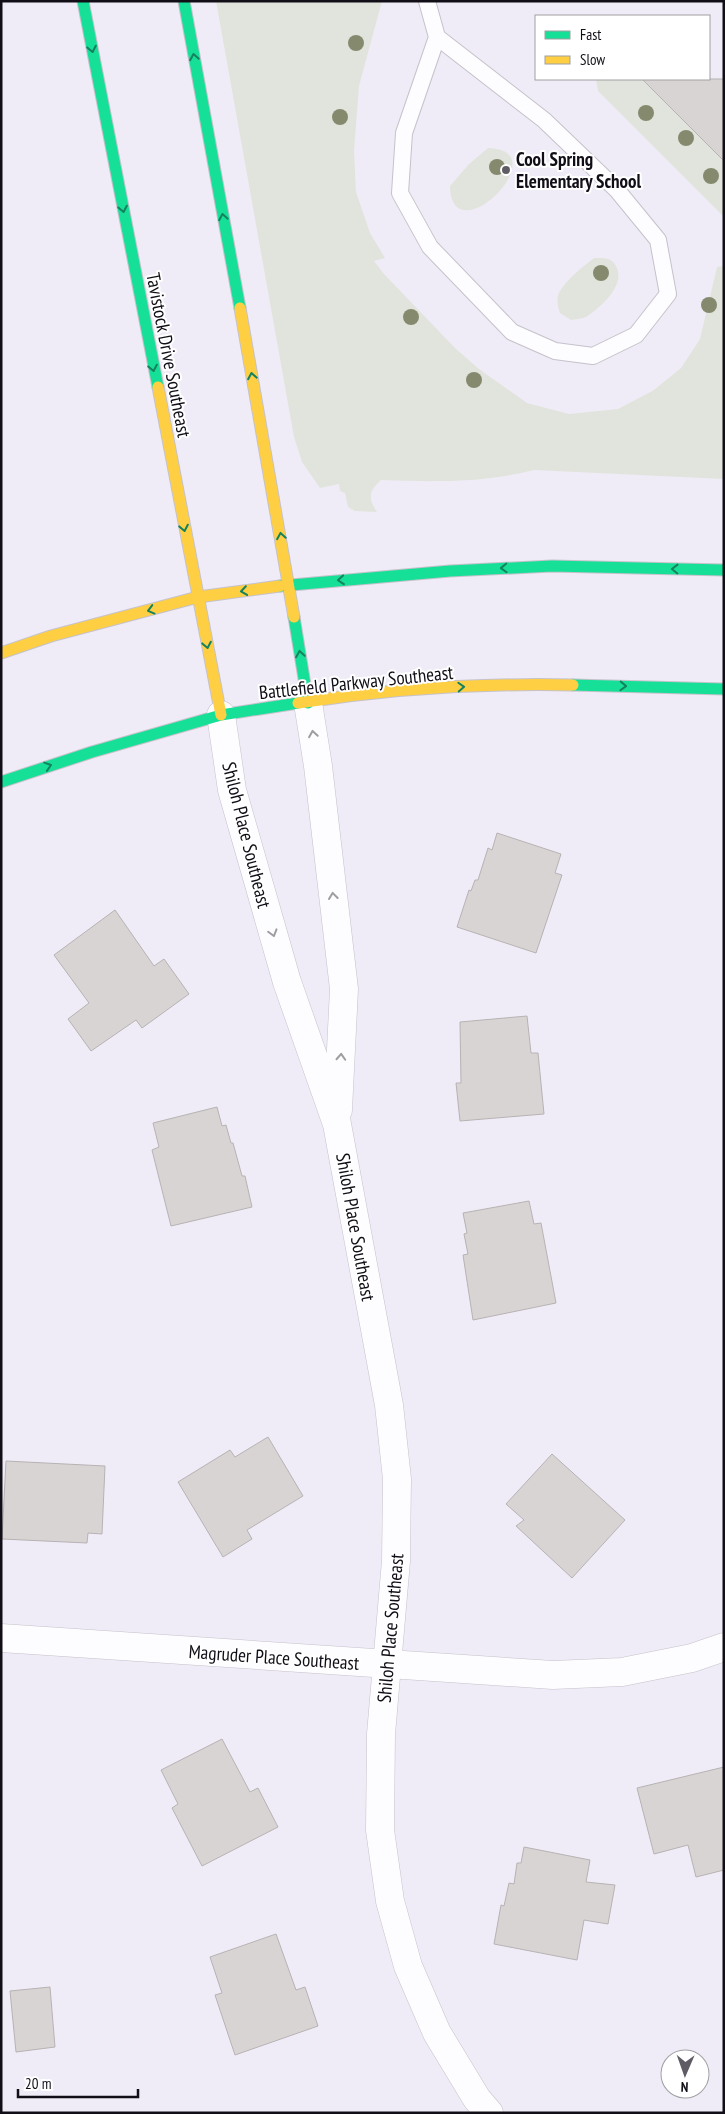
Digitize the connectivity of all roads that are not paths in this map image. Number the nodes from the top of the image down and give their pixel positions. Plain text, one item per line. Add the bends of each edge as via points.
1 (83, 1) edge
2 (184, 1) edge
3 (428, 1) edge
4 (437, 37) junction
5 (724, 570) edge
6 (289, 584) junction
7 (198, 597) junction
8 (1, 653) edge
9 (724, 689) edge
10 (308, 702) junction
11 (221, 716) junction
12 (1, 782) edge
13 (337, 1124) junction
14 (1, 1638) edge
15 (724, 1647) edge
16 (388, 1665) junction
17 (489, 2113) edge

1 -> 7 main road, Tavistock Drive Southeast
6 -> 2 main road
3 - 4 lane
4 - 4 lane via 544,120 617,190 658,240 668,294 636,335 593,356 555,351 512,332 430,247 400,193 404,133
5 -> 6 main road via 552,566
6 -> 7 main road
10 -> 6 main road
7 -> 8 main road via 51,636
7 -> 11 main road, Tavistock Drive Southeast
10 -> 9 main road, Battlefield Parkway Southeast via 352,695 459,687 558,685
10 - 11 main road, Battlefield Parkway Southeast
13 -> 10 street, Shiloh Place Southeast via 344,989
12 -> 11 main road, Battlefield Parkway Southeast via 92,752
11 -> 13 street, Shiloh Place Southeast via 234,800 287,982
13 - 16 street, Shiloh Place Southeast via 389,1405 397,1479 396,1561
14 - 16 street, Magruder Place Southeast
15 - 16 street, Magruder Place Southeast via 692,1658 622,1672 553,1674
16 - 17 street, Shiloh Place Southeast via 381,1734 380,1830 390,1901 408,1966 437,2033

